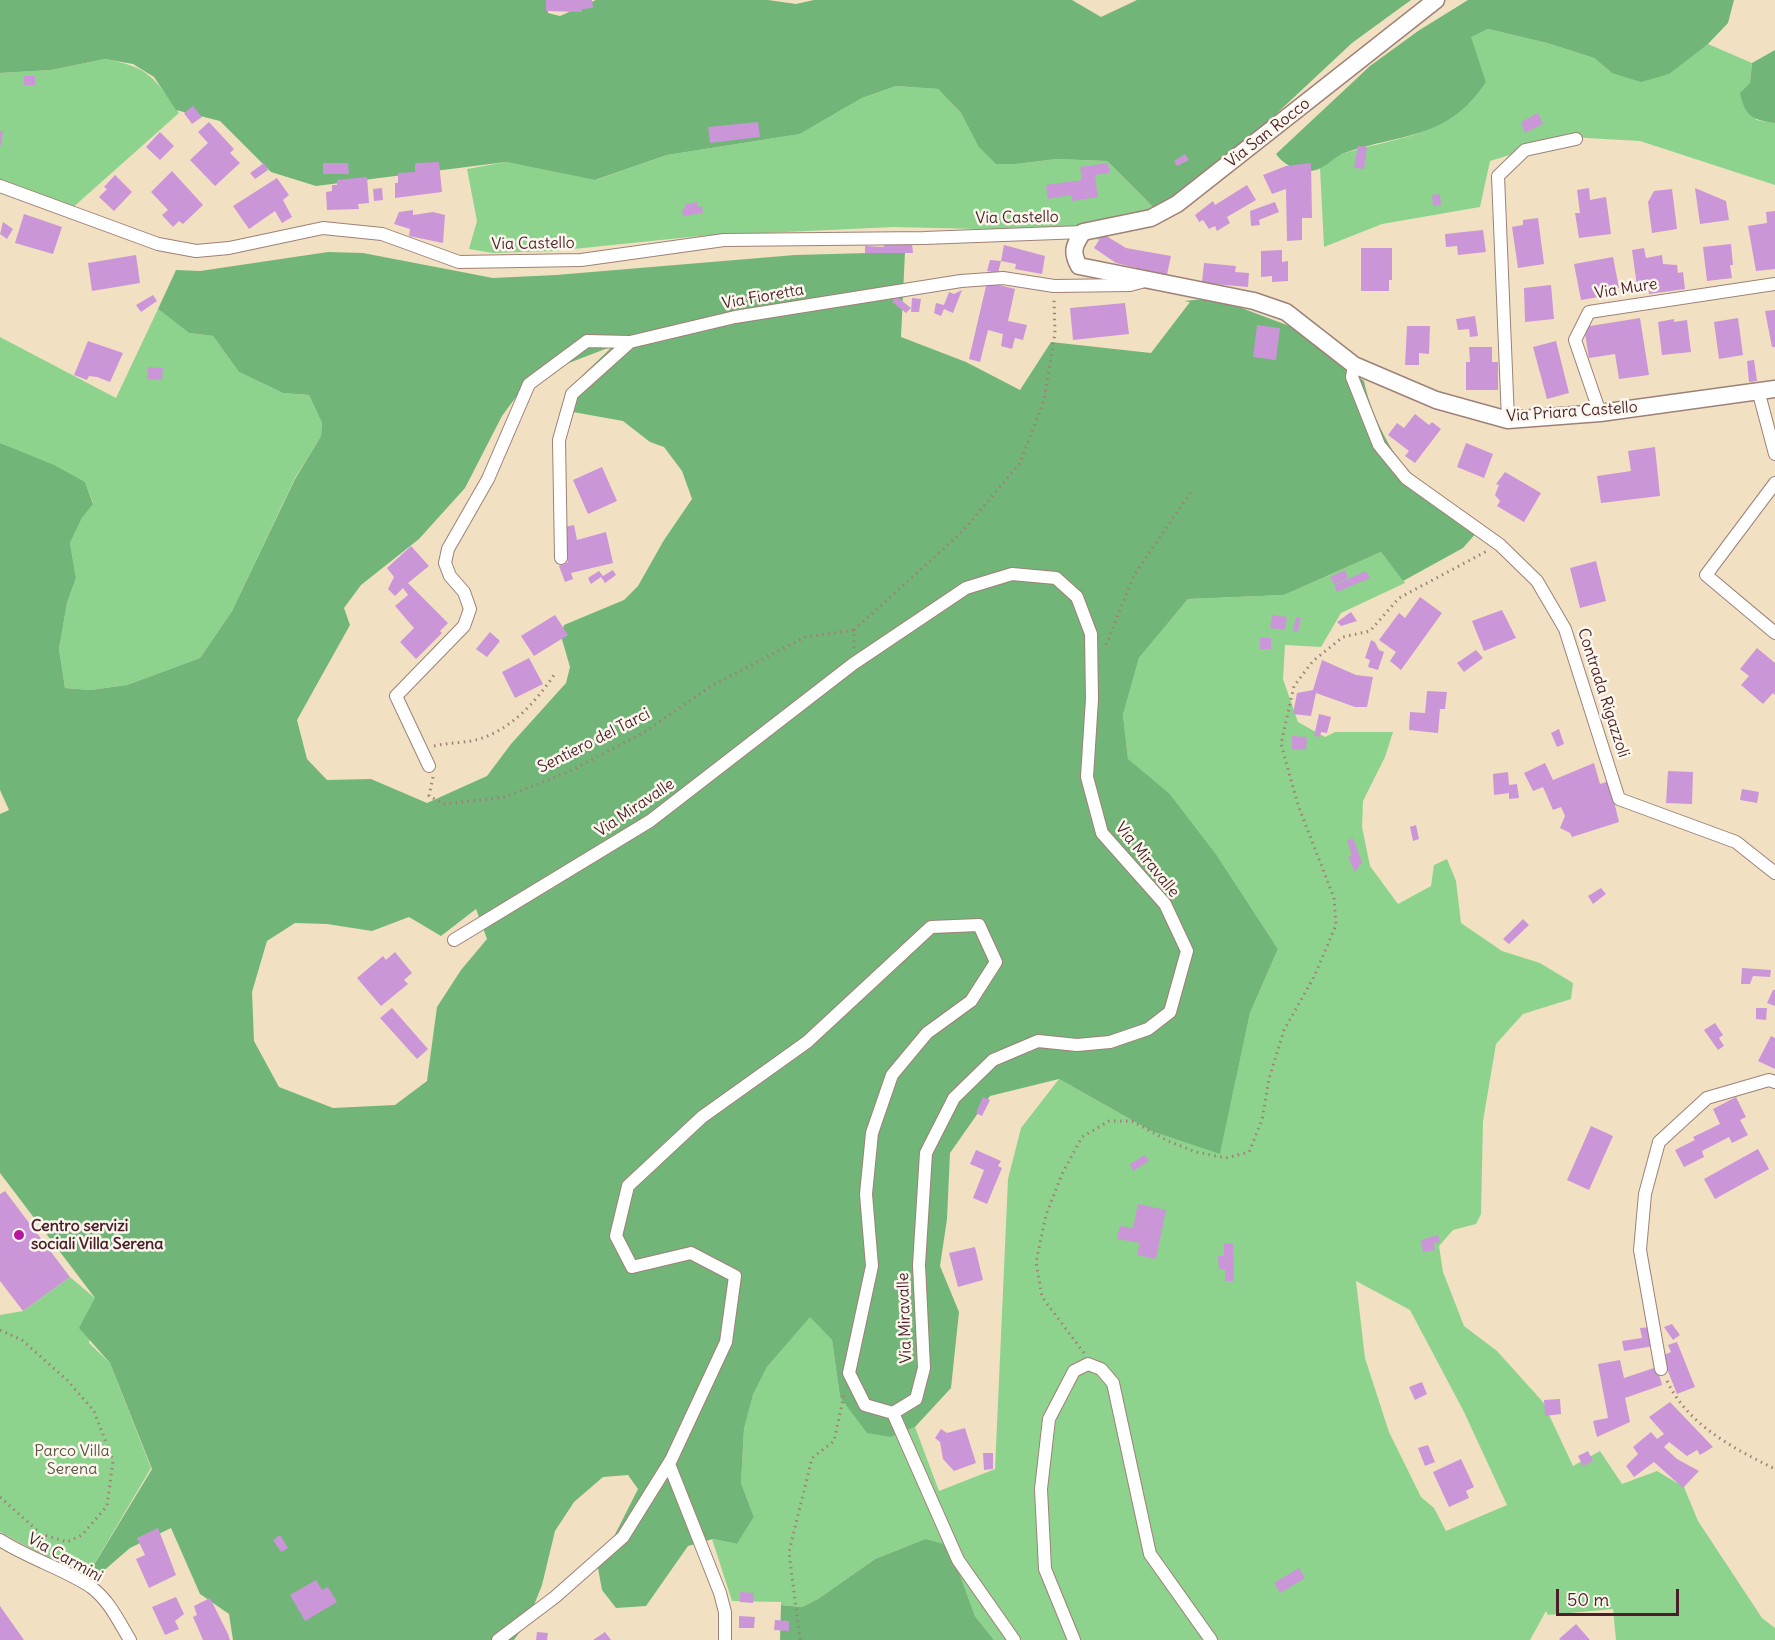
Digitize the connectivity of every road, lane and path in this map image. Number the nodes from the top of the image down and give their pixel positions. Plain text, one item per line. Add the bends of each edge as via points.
1 (1436, 0) edge
2 (1576, 139) dead end
3 (0, 186) edge
4 (1083, 232) junction
5 (1145, 281) junction
6 (1775, 284) edge
7 (1054, 286) junction
8 (630, 342) junction
9 (1354, 365) junction
10 (1767, 389) edge
11 (1600, 413) junction
12 (1508, 420) junction
13 (1775, 454) edge
14 (1775, 483) edge
15 (1191, 492) dead end
16 (1500, 545) junction
17 (561, 558) dead end
18 (854, 630) junction
19 (1775, 633) edge
20 (1106, 647) dead end
21 (854, 664) junction
22 (556, 672) dead end
23 (430, 747) dead end
24 (429, 766) joint
25 (1775, 873) edge
26 (454, 940) dead end
27 (1775, 1082) edge
28 (0, 1330) edge
29 (1089, 1364) junction
30 (1661, 1369) joint
31 (849, 1373) junction
32 (893, 1413) junction
33 (669, 1464) junction
34 (1775, 1469) edge
35 (0, 1497) edge
36 (0, 1540) edge
37 (130, 1640) edge
38 (498, 1640) edge
39 (725, 1640) edge
40 (800, 1640) edge
41 (1014, 1640) edge
42 (1074, 1640) edge
43 (1211, 1640) edge

1 - 4 street, Via San Rocco via 1166,212
2 - 12 street via 1525,150 1498,176
3 - 4 street, Via Castello via 158,244 195,252 324,228 382,234 459,262 581,260 724,240
4 - 5 street, Via Priara Castello via 1074,246 1079,267
5 - 7 street, Via Fioretta via 1130,285
5 - 9 street, Via Priara Castello via 1254,301 1286,312
6 - 11 street, Via Mure via 1589,312 1575,340
7 - 8 street, Via Fioretta via 1003,278 961,281 735,317
7 - 18 path via 1055,333 1044,400 1020,463 962,532
8 - 17 street, Via Fioretta via 572,394 559,440
8 - 24 street via 587,341 529,384 488,479 448,549 445,563 470,609 464,626 396,696
9 - 12 street, Via Priara Castello via 1436,400
9 - 16 street, Contrada Rigazzoli via 1352,377 1378,445 1406,478
10 - 11 street, Via Priara Castello
10 - 13 street
11 - 12 street, Via Priara Castello
14 - 19 street via 1706,575
15 - 20 path via 1134,575
16 - 25 street, Contrada Rigazzoli via 1537,581 1565,629 1619,799 1736,842
16 - 29 path via 1398,598 1370,631 1343,637 1313,661 1294,687 1281,744 1298,805 1334,897 1336,925 1314,977 1284,1030 1262,1120 1249,1152 1226,1158 1196,1152 1132,1121 1109,1121 1082,1137 1046,1215 1036,1262 1042,1297
18 - 21 path
18 - 24 path, Sentiero del Tarci via 805,637 712,685 643,732 505,797 446,804 429,796 433,776
21 - 26 street, Via Miravalle via 650,821
21 - 32 street, Via Miravalle via 966,588 1012,574 1056,578 1077,597 1091,634 1087,777 1102,833 1165,904 1186,951 1170,1012 1148,1029 1110,1042 1077,1045 1038,1041 993,1060 954,1098 926,1154 919,1265 924,1368 916,1399
22 - 23 path via 541,695 519,716 486,736
27 - 30 street via 1769,1080 1707,1098 1659,1142 1645,1194 1640,1250
28 - 35 path via 22,1340 67,1380 94,1411 113,1461 107,1506 82,1535 67,1542 41,1534
29 - 42 street via 1074,1371 1049,1419 1041,1489 1045,1569
29 - 43 street via 1101,1369 1113,1383 1150,1554
30 - 34 path via 1675,1399 1725,1444
31 - 32 street via 865,1405
31 - 33 street via 872,1266 866,1194 872,1133 892,1075 927,1033 971,1001 996,962 979,925 932,927 807,1042 702,1117 628,1186 616,1236 632,1267 691,1253 735,1276 726,1342
31 - 40 path via 834,1441 813,1458 789,1552
32 - 41 street via 958,1560
33 - 38 street via 622,1537 555,1597
33 - 39 street via 720,1593
36 - 37 street, Via Carmini via 91,1587

